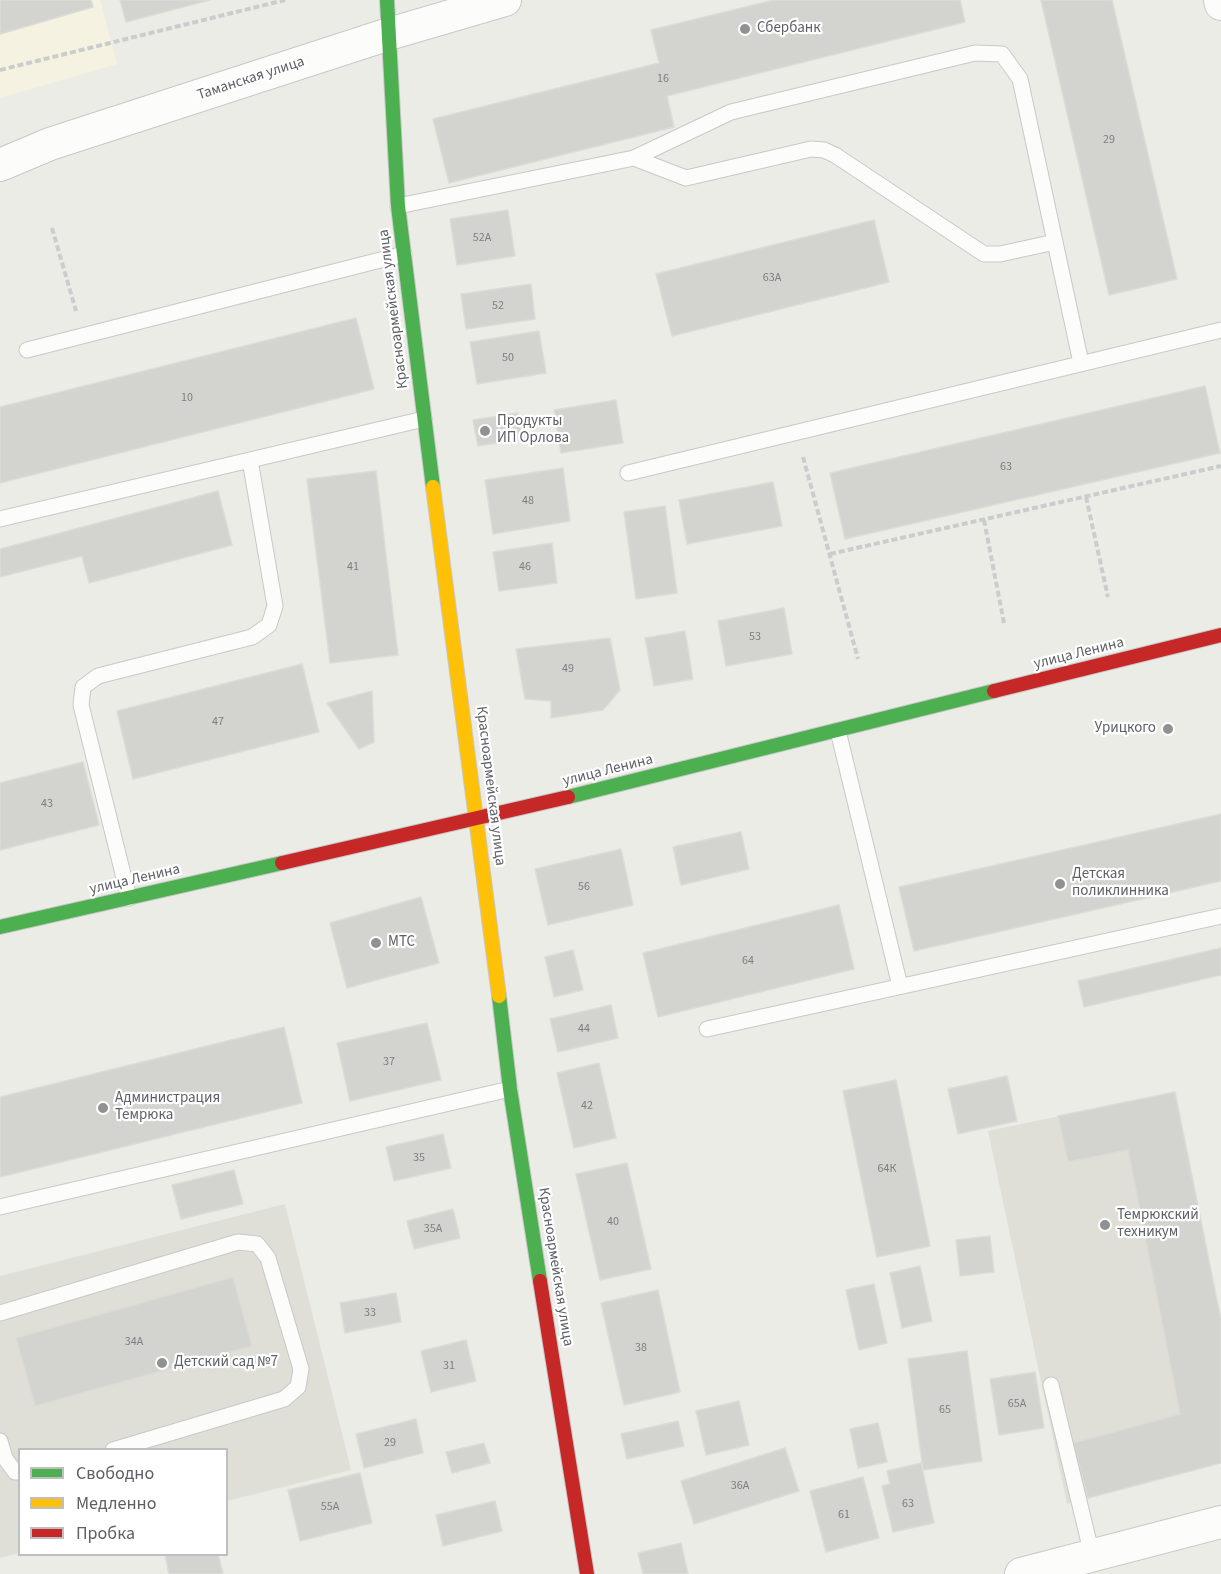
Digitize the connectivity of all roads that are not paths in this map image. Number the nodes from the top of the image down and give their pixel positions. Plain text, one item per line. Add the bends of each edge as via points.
1 (387, 0) edge
2 (505, 0) edge
3 (389, 34) junction
4 (634, 158) junction
5 (0, 165) edge
6 (398, 206) junction
7 (1054, 242) junction
8 (404, 254) junction
9 (1221, 330) edge
10 (27, 350) dead end
11 (1080, 363) junction
12 (424, 420) junction
13 (250, 460) junction
14 (628, 473) dead end
15 (0, 519) edge
16 (1221, 635) edge
17 (838, 731) junction
18 (475, 820) junction
19 (129, 898) junction
20 (1221, 916) edge
21 (0, 927) edge
22 (900, 986) junction
23 (706, 1029) dead end
24 (510, 1089) junction
25 (0, 1207) edge
26 (0, 1313) edge
27 (1051, 1385) dead end
28 (0, 1441) edge
29 (116, 1448) edge
30 (18, 1472) edge
31 (1221, 1522) edge
32 (1083, 1563) edge
33 (587, 1574) edge
34 (1021, 1574) edge

1 - 3 street, Красноармейская улица
2 - 3 street, Таманская улица
3 - 5 street, Таманская улица via 50,144
3 - 6 street, Красноармейская улица
4 - 6 lane
4 - 7 lane via 686,178 812,149 824,150 984,254
4 - 7 lane via 730,112 975,53 1002,54 1020,79
6 - 8 street, Красноармейская улица
7 - 11 lane
8 - 10 lane
8 - 12 street, Красноармейская улица
9 - 11 lane
11 - 14 lane
12 - 13 lane
12 - 18 street, Красноармейская улица via 462,694
13 - 15 lane
13 - 19 lane via 275,606 269,625 252,637 98,676 83,687 81,705
16 - 17 street, улица Ленина
17 - 18 street, улица Ленина
17 - 22 lane
18 - 19 street, улица Ленина
18 - 24 street, Красноармейская улица
19 - 21 street, улица Ленина
20 - 22 lane
22 - 23 lane
24 - 25 lane
24 - 33 street, Красноармейская улица
26 - 29 lane via 238,1242 256,1244 268,1258 301,1369 298,1388 284,1399
27 - 32 lane
28 - 30 lane via 5,1458
31 - 32 street
32 - 34 street

